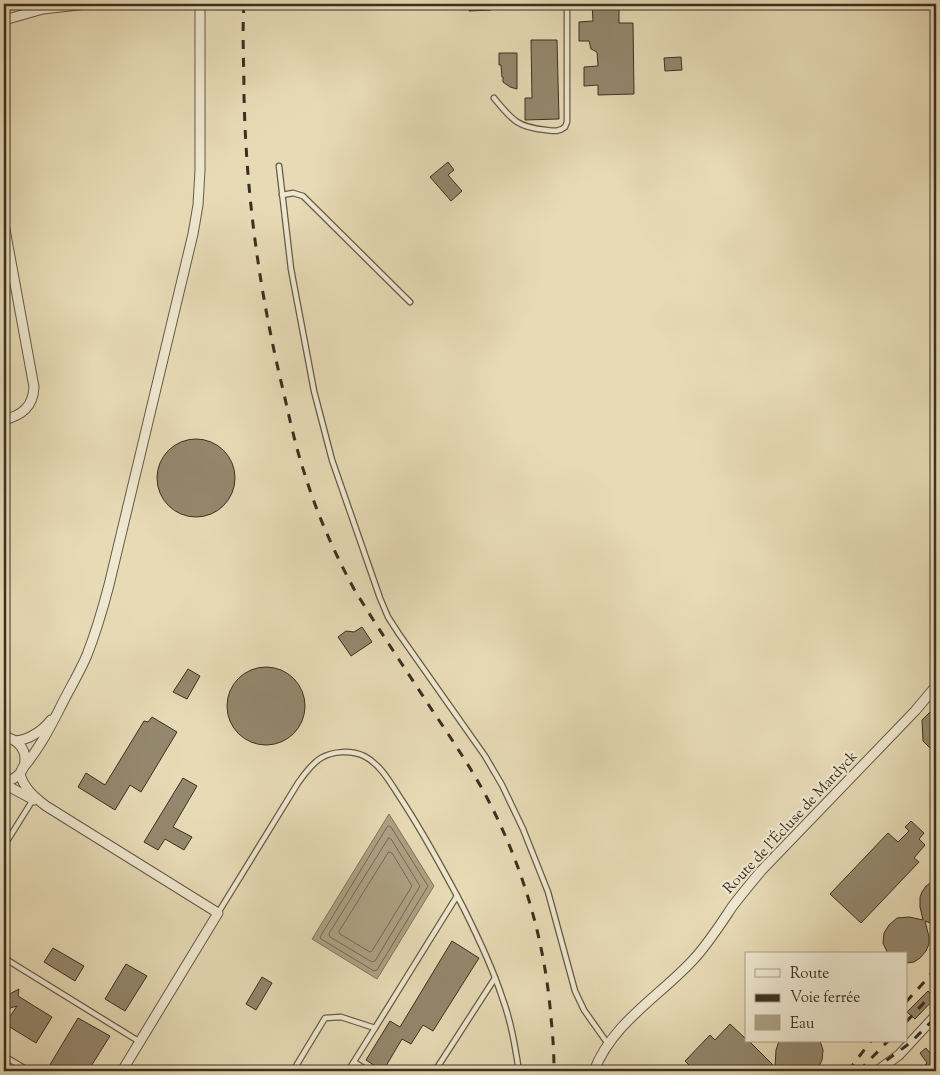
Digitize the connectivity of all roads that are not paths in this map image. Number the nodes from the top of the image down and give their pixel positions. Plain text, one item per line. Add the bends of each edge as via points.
1 (87, 4) edge
2 (200, 4) edge
3 (567, 4) edge
4 (4, 20) edge
5 (494, 98) dead end
6 (279, 166) dead end
7 (282, 195) junction
8 (4, 224) edge
9 (410, 302) dead end
10 (4, 420) edge
11 (936, 686) edge
12 (59, 709) junction
13 (4, 737) edge
14 (16, 741) junction
15 (11, 781) edge
16 (34, 798) junction
17 (4, 846) edge
18 (457, 896) junction
19 (218, 913) junction
20 (4, 958) edge
21 (495, 978) junction
22 (936, 1015) edge
23 (375, 1028) junction
24 (140, 1042) junction
25 (608, 1044) junction
26 (4, 1056) edge
27 (354, 1062) junction
28 (29, 1071) edge
29 (122, 1071) edge
30 (293, 1071) edge
31 (348, 1071) edge
32 (368, 1071) edge
33 (435, 1071) edge
34 (519, 1071) edge
35 (594, 1071) edge
36 (877, 1071) edge

1 - 4 street via 43,9
2 - 12 street via 200,170 193,234 101,614 87,655
3 - 5 lane via 566,127 558,131 523,126 511,118
6 - 7 lane
7 - 9 lane via 303,196
7 - 25 lane via 290,268 316,401 332,460 383,605 403,641 502,785 548,892 577,996
8 - 10 street via 34,387 27,407 20,414
11 - 25 street, Route de l'Écluse de Mardyck via 761,871 694,960 635,1014
12 - 14 street via 38,732
12 - 15 street via 31,759
13 - 14 street
14 - 15 street via 24,752 25,762
15 - 16 street
15 - 16 street via 25,786
16 - 17 lane
16 - 19 street
18 - 19 lane via 384,773 363,756 342,752 321,758 301,778
18 - 21 lane
18 - 23 lane
19 - 24 street
20 - 24 lane
21 - 33 lane
21 - 34 lane via 511,1026
22 - 36 street via 899,1054
23 - 27 lane
23 - 30 lane via 341,1017 325,1018
24 - 29 street
25 - 35 street, Route de l'Écluse de Mardyck
26 - 28 lane
27 - 31 lane
27 - 32 lane

